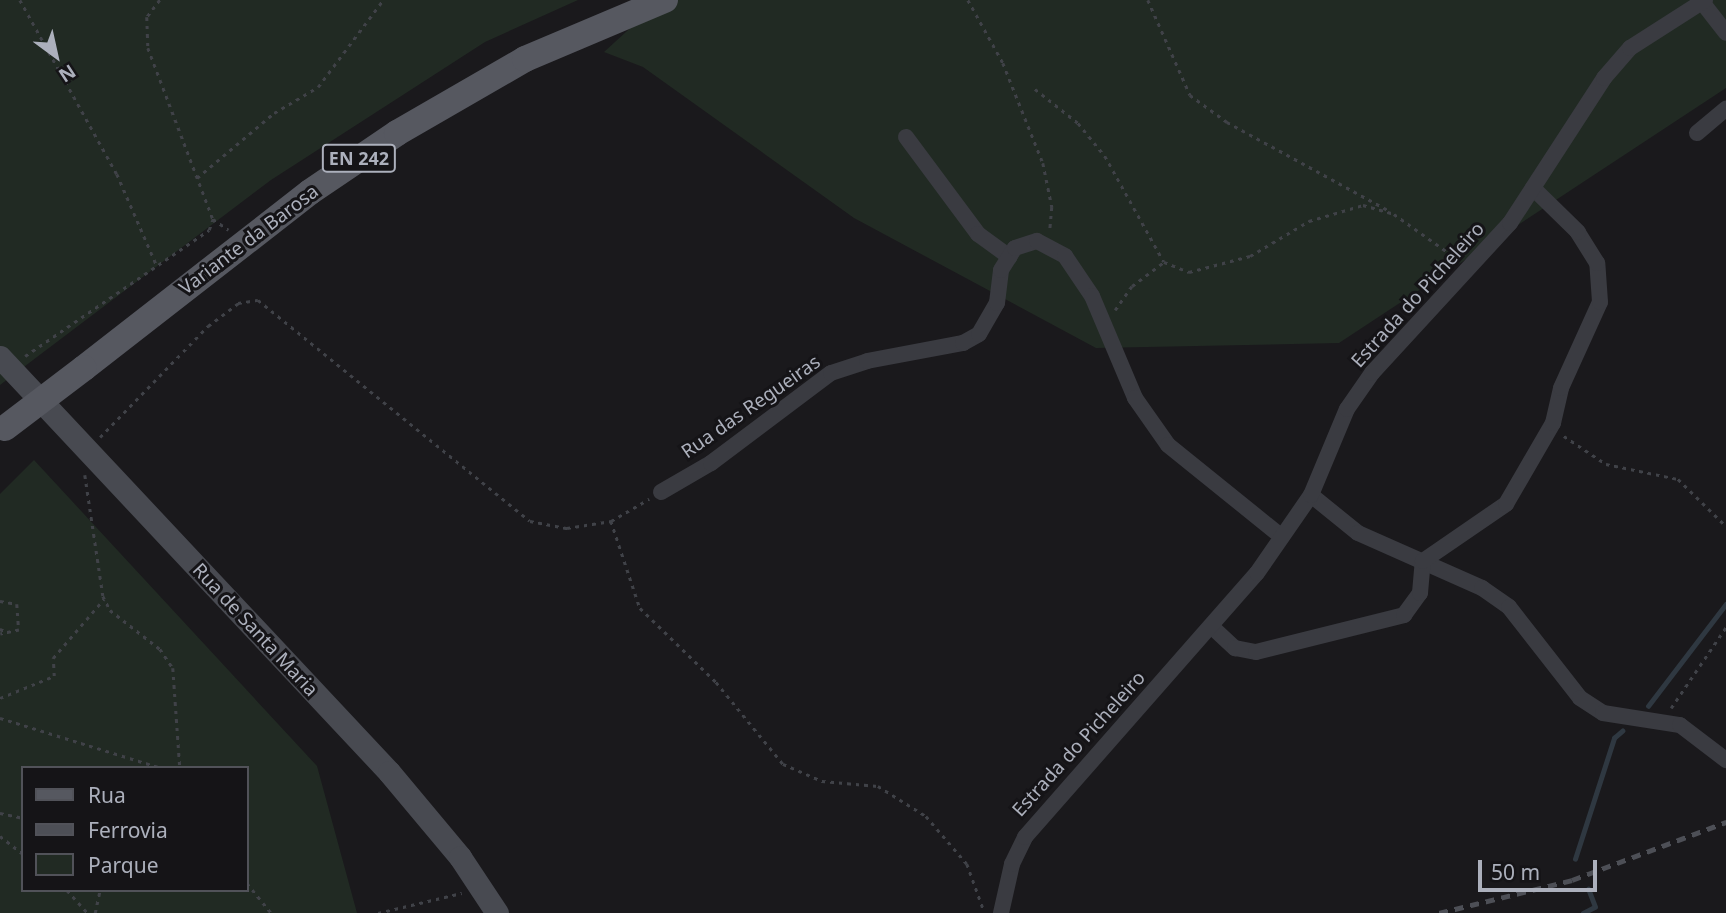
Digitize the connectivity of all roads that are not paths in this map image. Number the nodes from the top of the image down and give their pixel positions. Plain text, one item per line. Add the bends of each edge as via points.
1 (665, 0) edge
2 (1703, 1) edge
3 (1726, 33) edge
4 (1726, 109) edge
5 (1697, 133) dead end
6 (906, 137) dead end
7 (1533, 188) junction
8 (1010, 257) junction
9 (5, 362) edge
10 (3, 430) edge
11 (661, 492) road end
12 (1311, 495) junction
13 (1282, 537) junction
14 (1423, 561) junction
15 (1211, 625) junction
16 (1726, 760) edge
17 (497, 913) edge
18 (1001, 913) edge

1 - 10 main road, Variante da Barosa / EN 242, bridge via 535,54 408,126 300,200
2 - 3 street
2 - 7 street, Estrada do Picheleiro via 1630,48 1604,78
4 - 5 street
6 - 8 street via 978,234
7 - 12 street, Estrada do Picheleiro via 1471,270 1373,373 1347,410
7 - 14 street via 1578,232 1602,281 1600,302 1561,388 1553,423 1506,504
8 - 11 street, Rua das Regueiras via 1001,270 990,323 979,334 963,343 867,360 831,373 711,463
8 - 13 street via 1015,248 1037,241 1065,256 1092,296 1135,398 1168,444
9 - 17 street, Rua de Santa Maria via 389,772
12 - 13 street, Estrada do Picheleiro
12 - 14 street via 1358,533
13 - 15 street, Estrada do Picheleiro
14 - 15 street via 1420,593 1404,615 1256,652 1235,648
14 - 16 street via 1482,588 1509,607 1580,698 1603,713 1680,725
15 - 18 street, Estrada do Picheleiro via 1044,810 1012,864

